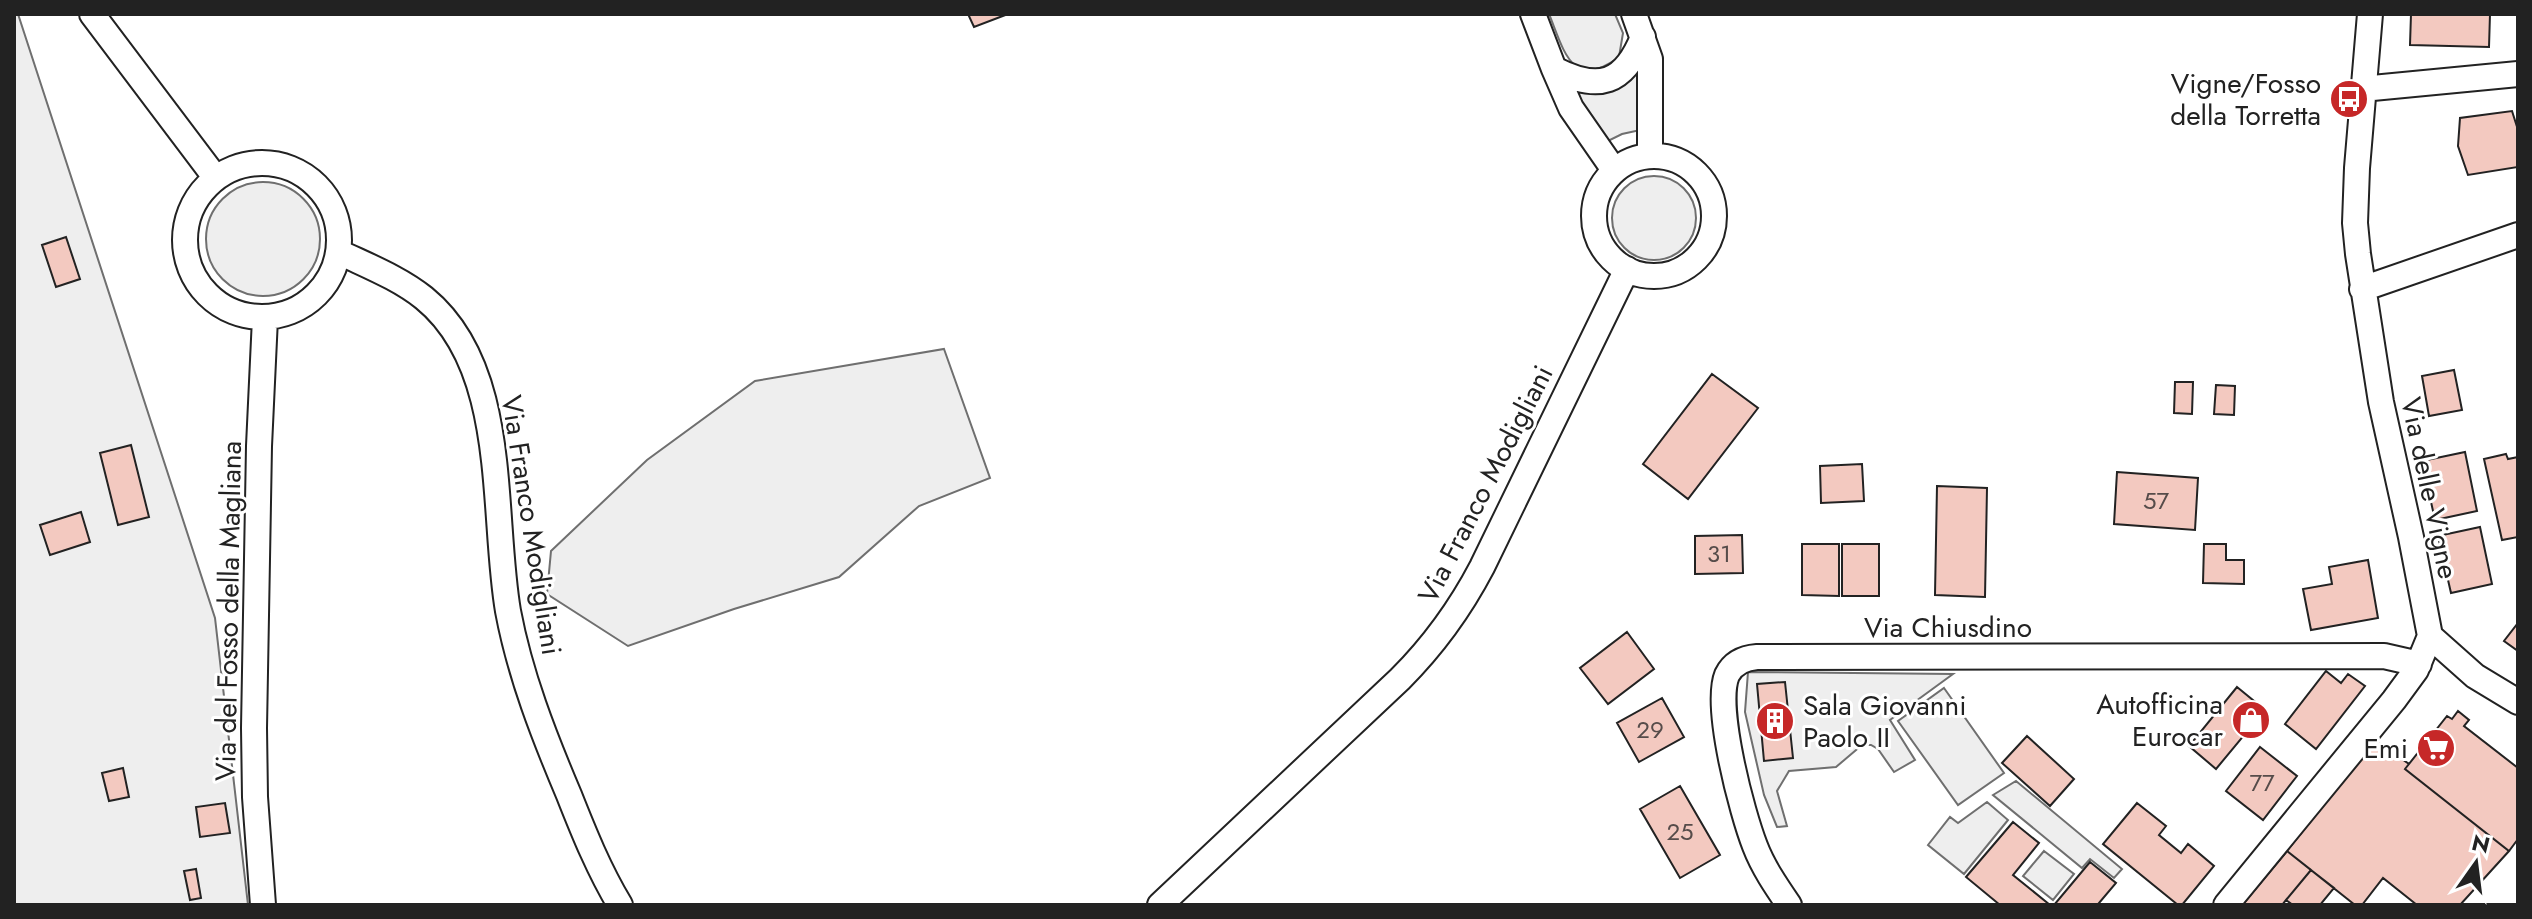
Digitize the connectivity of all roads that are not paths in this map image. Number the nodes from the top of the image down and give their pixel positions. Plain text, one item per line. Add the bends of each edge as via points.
1 (92, 14) edge
2 (1533, 14) edge
3 (1634, 14) edge
4 (2370, 14) edge
5 (1643, 37) junction
6 (1554, 69) junction
7 (2518, 74) edge
8 (2362, 89) junction
9 (1650, 156) junction
10 (1614, 170) junction
11 (215, 177) junction
12 (2518, 235) edge
13 (339, 252) junction
14 (1627, 269) junction
15 (2362, 289) junction
16 (265, 318) junction
17 (2430, 636) junction
18 (2419, 664) junction
19 (2518, 702) edge
20 (263, 905) edge
21 (620, 905) edge
22 (1160, 905) edge
23 (1789, 905) edge
24 (2226, 905) edge

1 - 11 street
2 - 6 street
3 - 5 street
4 - 8 street, Via delle Vigne
5 - 6 street via 1626,69 1608,80 1580,81
5 - 9 street via 1651,72
6 - 10 street via 1571,108
7 - 8 street
8 - 15 street, Via delle Vigne via 2355,223
9 - 10 street
9 - 14 street via 1688,166 1702,180 1713,208 1710,237 1685,267 1656,275
10 - 14 street via 1602,185 1594,223 1599,242
11 - 13 street via 240,165 268,162 315,181 331,203
11 - 16 street via 187,220 190,267 218,304 237,314
12 - 15 street
13 - 16 street via 316,297 286,314
13 - 21 street, Via Franco Modigliani via 425,299 448,322 470,362 487,414 505,592 519,658 553,758
14 - 22 street, Via Franco Modigliani via 1482,567 1445,628 1400,679
15 - 17 street, Via delle Vigne
16 - 20 street, Via del Fosso della Magliana via 254,728
17 - 18 street
17 - 19 street via 2475,676
18 - 23 street, Via Chiusdino via 2384,656 1740,661 1728,672 1724,688 1730,752 1755,848
18 - 24 street

